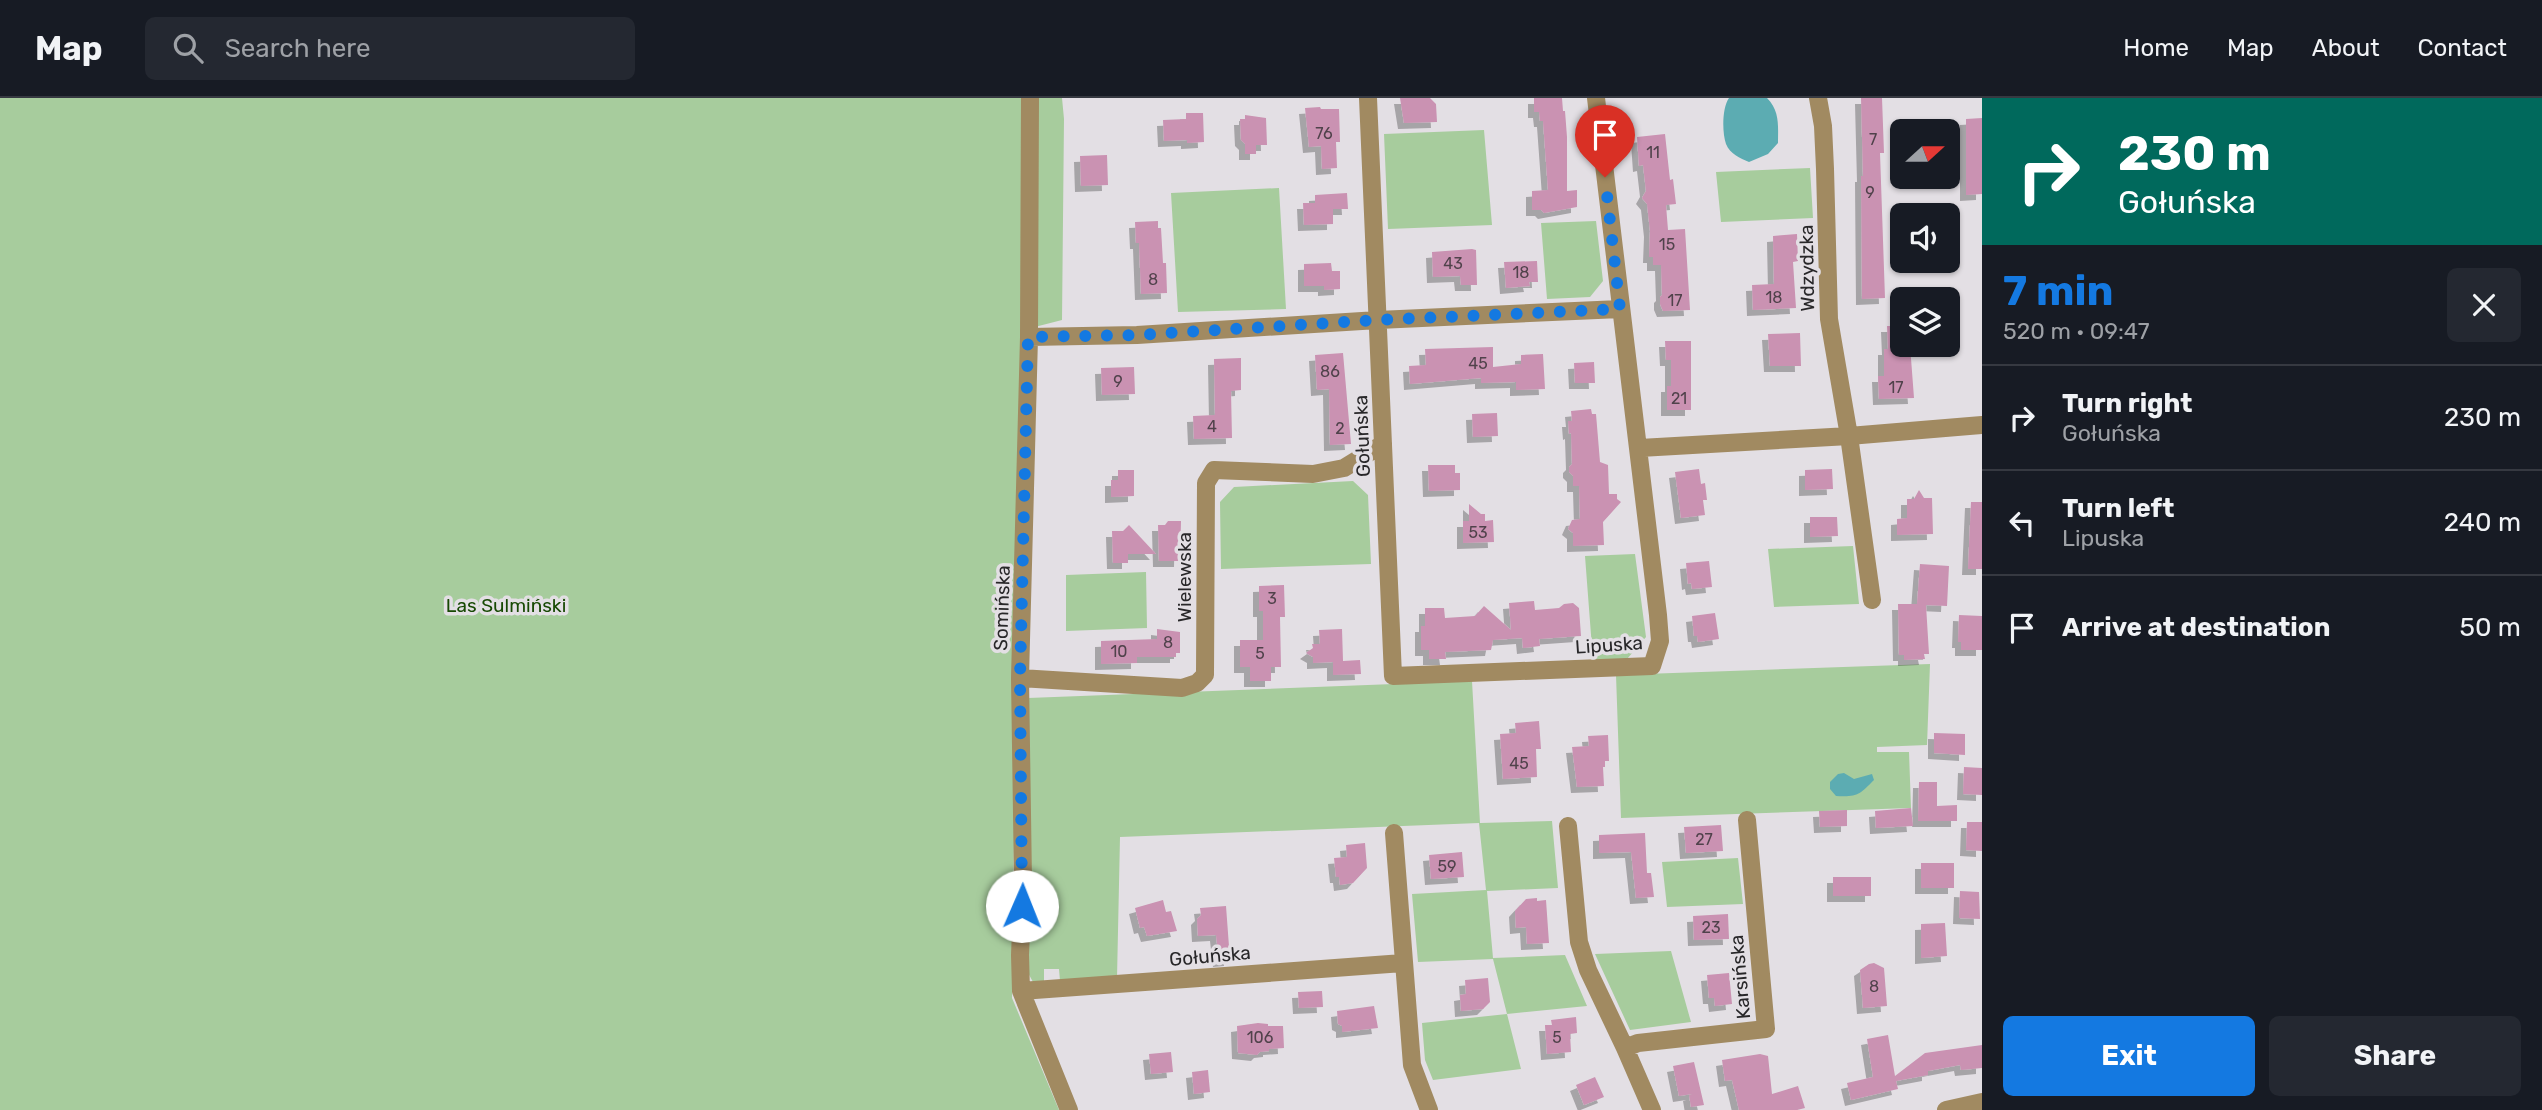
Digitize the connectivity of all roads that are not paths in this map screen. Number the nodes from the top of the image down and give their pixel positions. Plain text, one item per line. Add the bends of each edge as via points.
1 (1030, 98) edge
2 (1368, 98) edge
3 (1596, 98) edge
4 (1818, 98) edge
5 (1620, 309) junction
6 (1378, 320) junction
7 (1028, 337) junction
8 (1982, 425) edge
9 (1849, 436) junction
10 (1383, 444) junction
11 (1640, 447) junction
12 (1872, 600) dead end
13 (1393, 676) joint
14 (1020, 678) junction
15 (1747, 820) dead end
16 (1568, 826) dead end
17 (1394, 833) dead end
18 (1403, 963) junction
19 (1021, 991) junction
20 (1625, 1048) junction
21 (1982, 1102) edge
22 (1069, 1110) edge
23 (1429, 1110) edge
24 (1652, 1110) edge
25 (1946, 1110) edge

1 - 7 street, Somińska
2 - 6 street, Gołuńska
3 - 5 street, Lipuska
4 - 9 street, Wdzydzka via 1823,126 1829,319
5 - 6 street
5 - 11 street, Lipuska
6 - 7 street
6 - 10 street, Gołuńska
7 - 14 street, Somińska
8 - 9 street
9 - 11 street
9 - 12 street, Wdzydzka
10 - 13 street, Gołuńska
10 - 14 street, Wielewska via 1344,468 1313,474 1214,470 1206,483 1205,675 1197,683 1182,688
11 - 13 street, Lipuska via 1660,641 1652,666
14 - 19 street, Somińska
15 - 20 street, Karsińska via 1766,1029
16 - 20 street via 1579,942
17 - 18 street
18 - 19 street, Gołuńska
18 - 23 street via 1412,1065
19 - 22 street, Somińska
20 - 24 street
21 - 25 street

